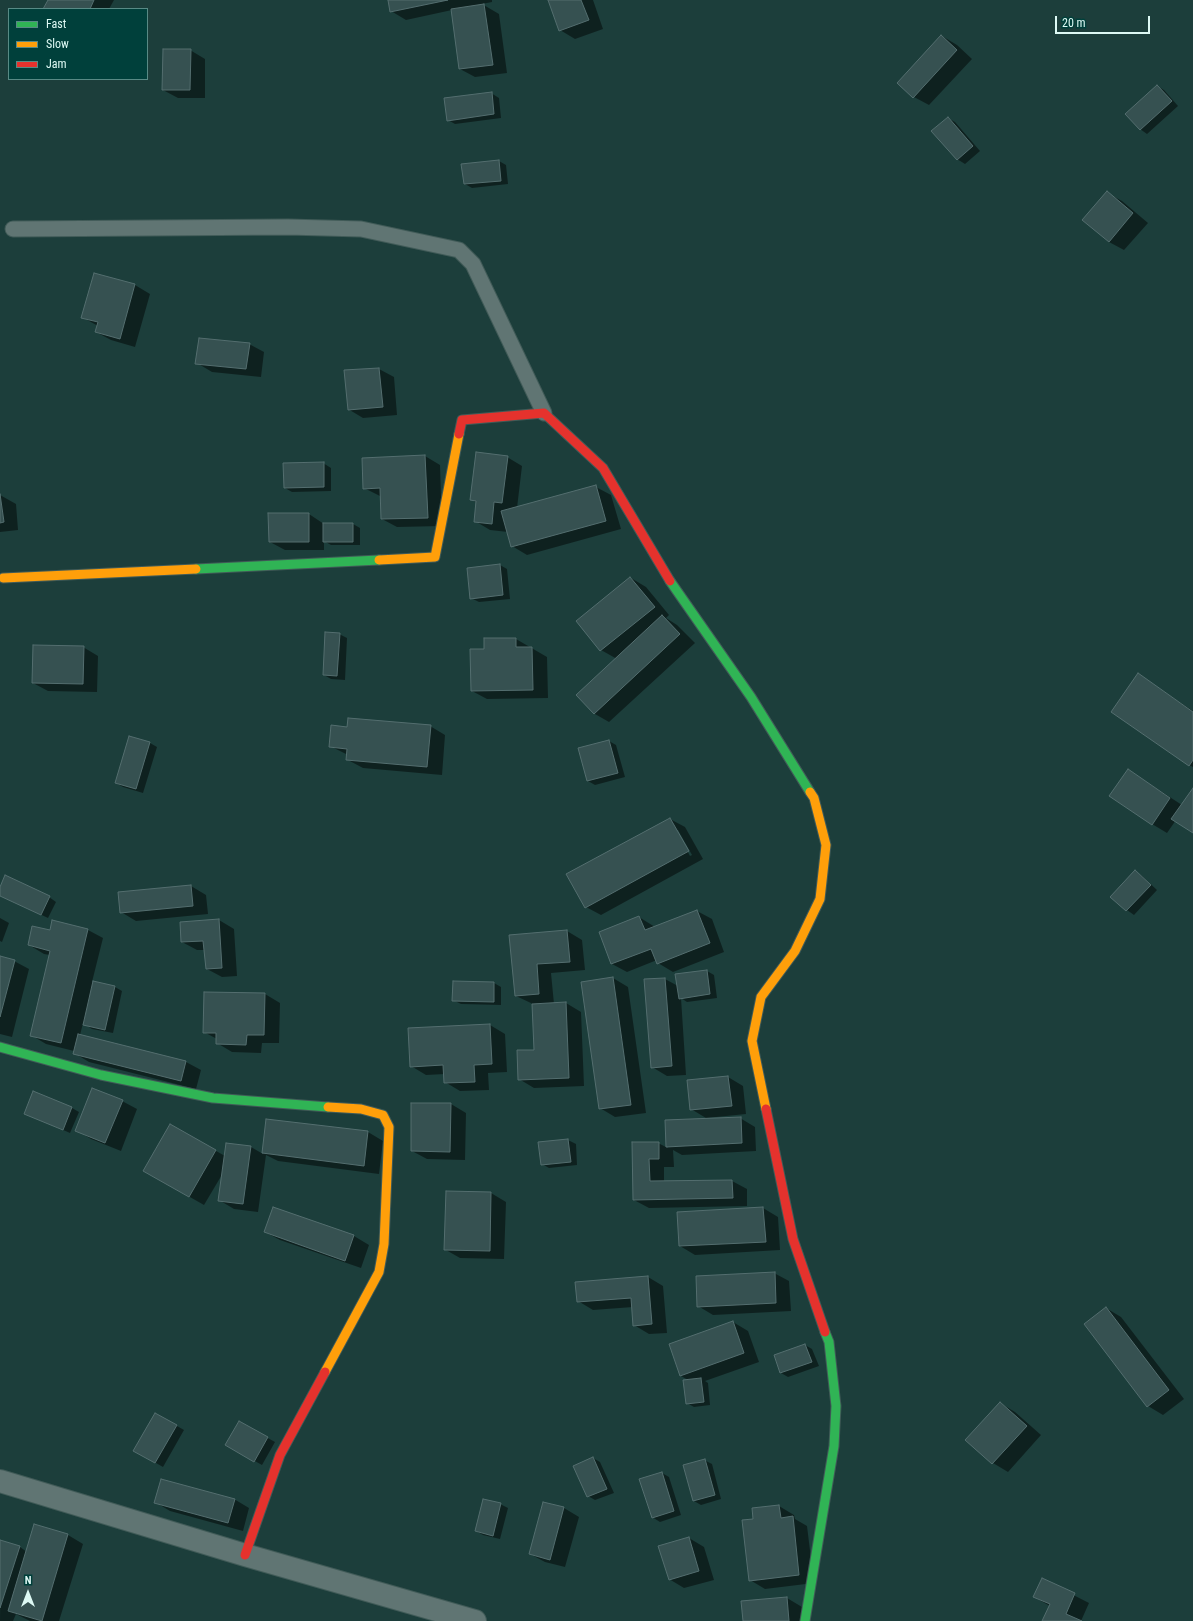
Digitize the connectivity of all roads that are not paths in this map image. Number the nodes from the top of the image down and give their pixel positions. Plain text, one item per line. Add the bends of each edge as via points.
1 (13, 229) dead end
2 (544, 413) junction
3 (3, 578) dead end
4 (0, 1047) edge
5 (3, 1488) edge
6 (245, 1555) junction
7 (475, 1621) edge
8 (805, 1621) edge

1 - 2 lane via 288,226 361,229 459,250 473,264
2 - 3 street via 462,420 435,556
2 - 8 street via 603,468 676,591 751,696 814,798 826,845 820,899 795,951 761,997 752,1041 793,1239 829,1342 836,1406 834,1446
4 - 6 street via 101,1075 206,1096 361,1109 383,1115 389,1127 384,1244 379,1272 280,1455
5 - 6 street
6 - 7 street

